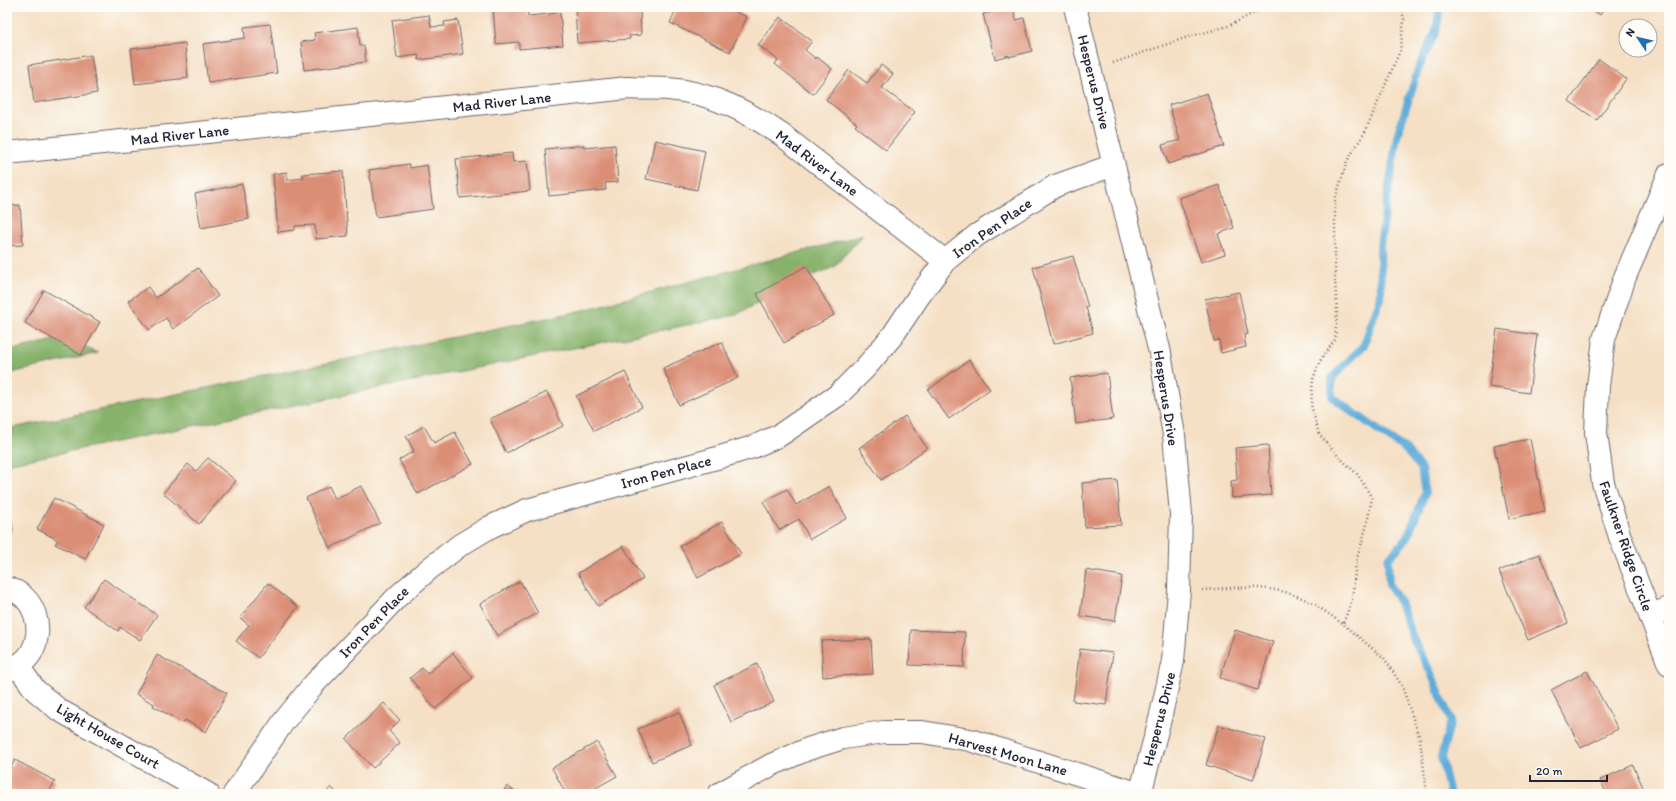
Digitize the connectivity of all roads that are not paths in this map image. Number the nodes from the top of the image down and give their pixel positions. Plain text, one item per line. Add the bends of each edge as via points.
1 (1075, 7) edge
2 (7, 153) edge
3 (1114, 166) junction
4 (1669, 174) edge
5 (945, 261) junction
6 (7, 588) edge
7 (1659, 612) edge
8 (1669, 664) edge
9 (12, 669) edge
10 (208, 794) edge
11 (234, 794) edge
12 (719, 794) edge
13 (1140, 794) edge

1 - 3 street, Hesperus Drive
2 - 5 street, Mad River Lane via 628,88 669,89 701,94 756,118 782,135
3 - 5 street, Iron Pen Place via 1055,186 977,235
3 - 13 street, Hesperus Drive via 1160,353 1174,435 1181,514 1179,591 1173,661
4 - 7 street, Faulkner Ridge Circle via 1625,277 1604,339 1596,433 1603,483 1620,537
5 - 11 street, Iron Pen Place via 893,335 866,367 838,395 780,435 717,458 527,510 490,527 429,568 398,596 314,684 284,721
6 - 9 street, Light House Court via 15,590 30,602 37,619 38,638 31,654
7 - 8 street, Faulkner Ridge Circle
9 - 10 street, Light House Court via 59,710
12 - 13 street, Harvest Moon Lane via 771,765 843,738 892,732 922,732 970,740

